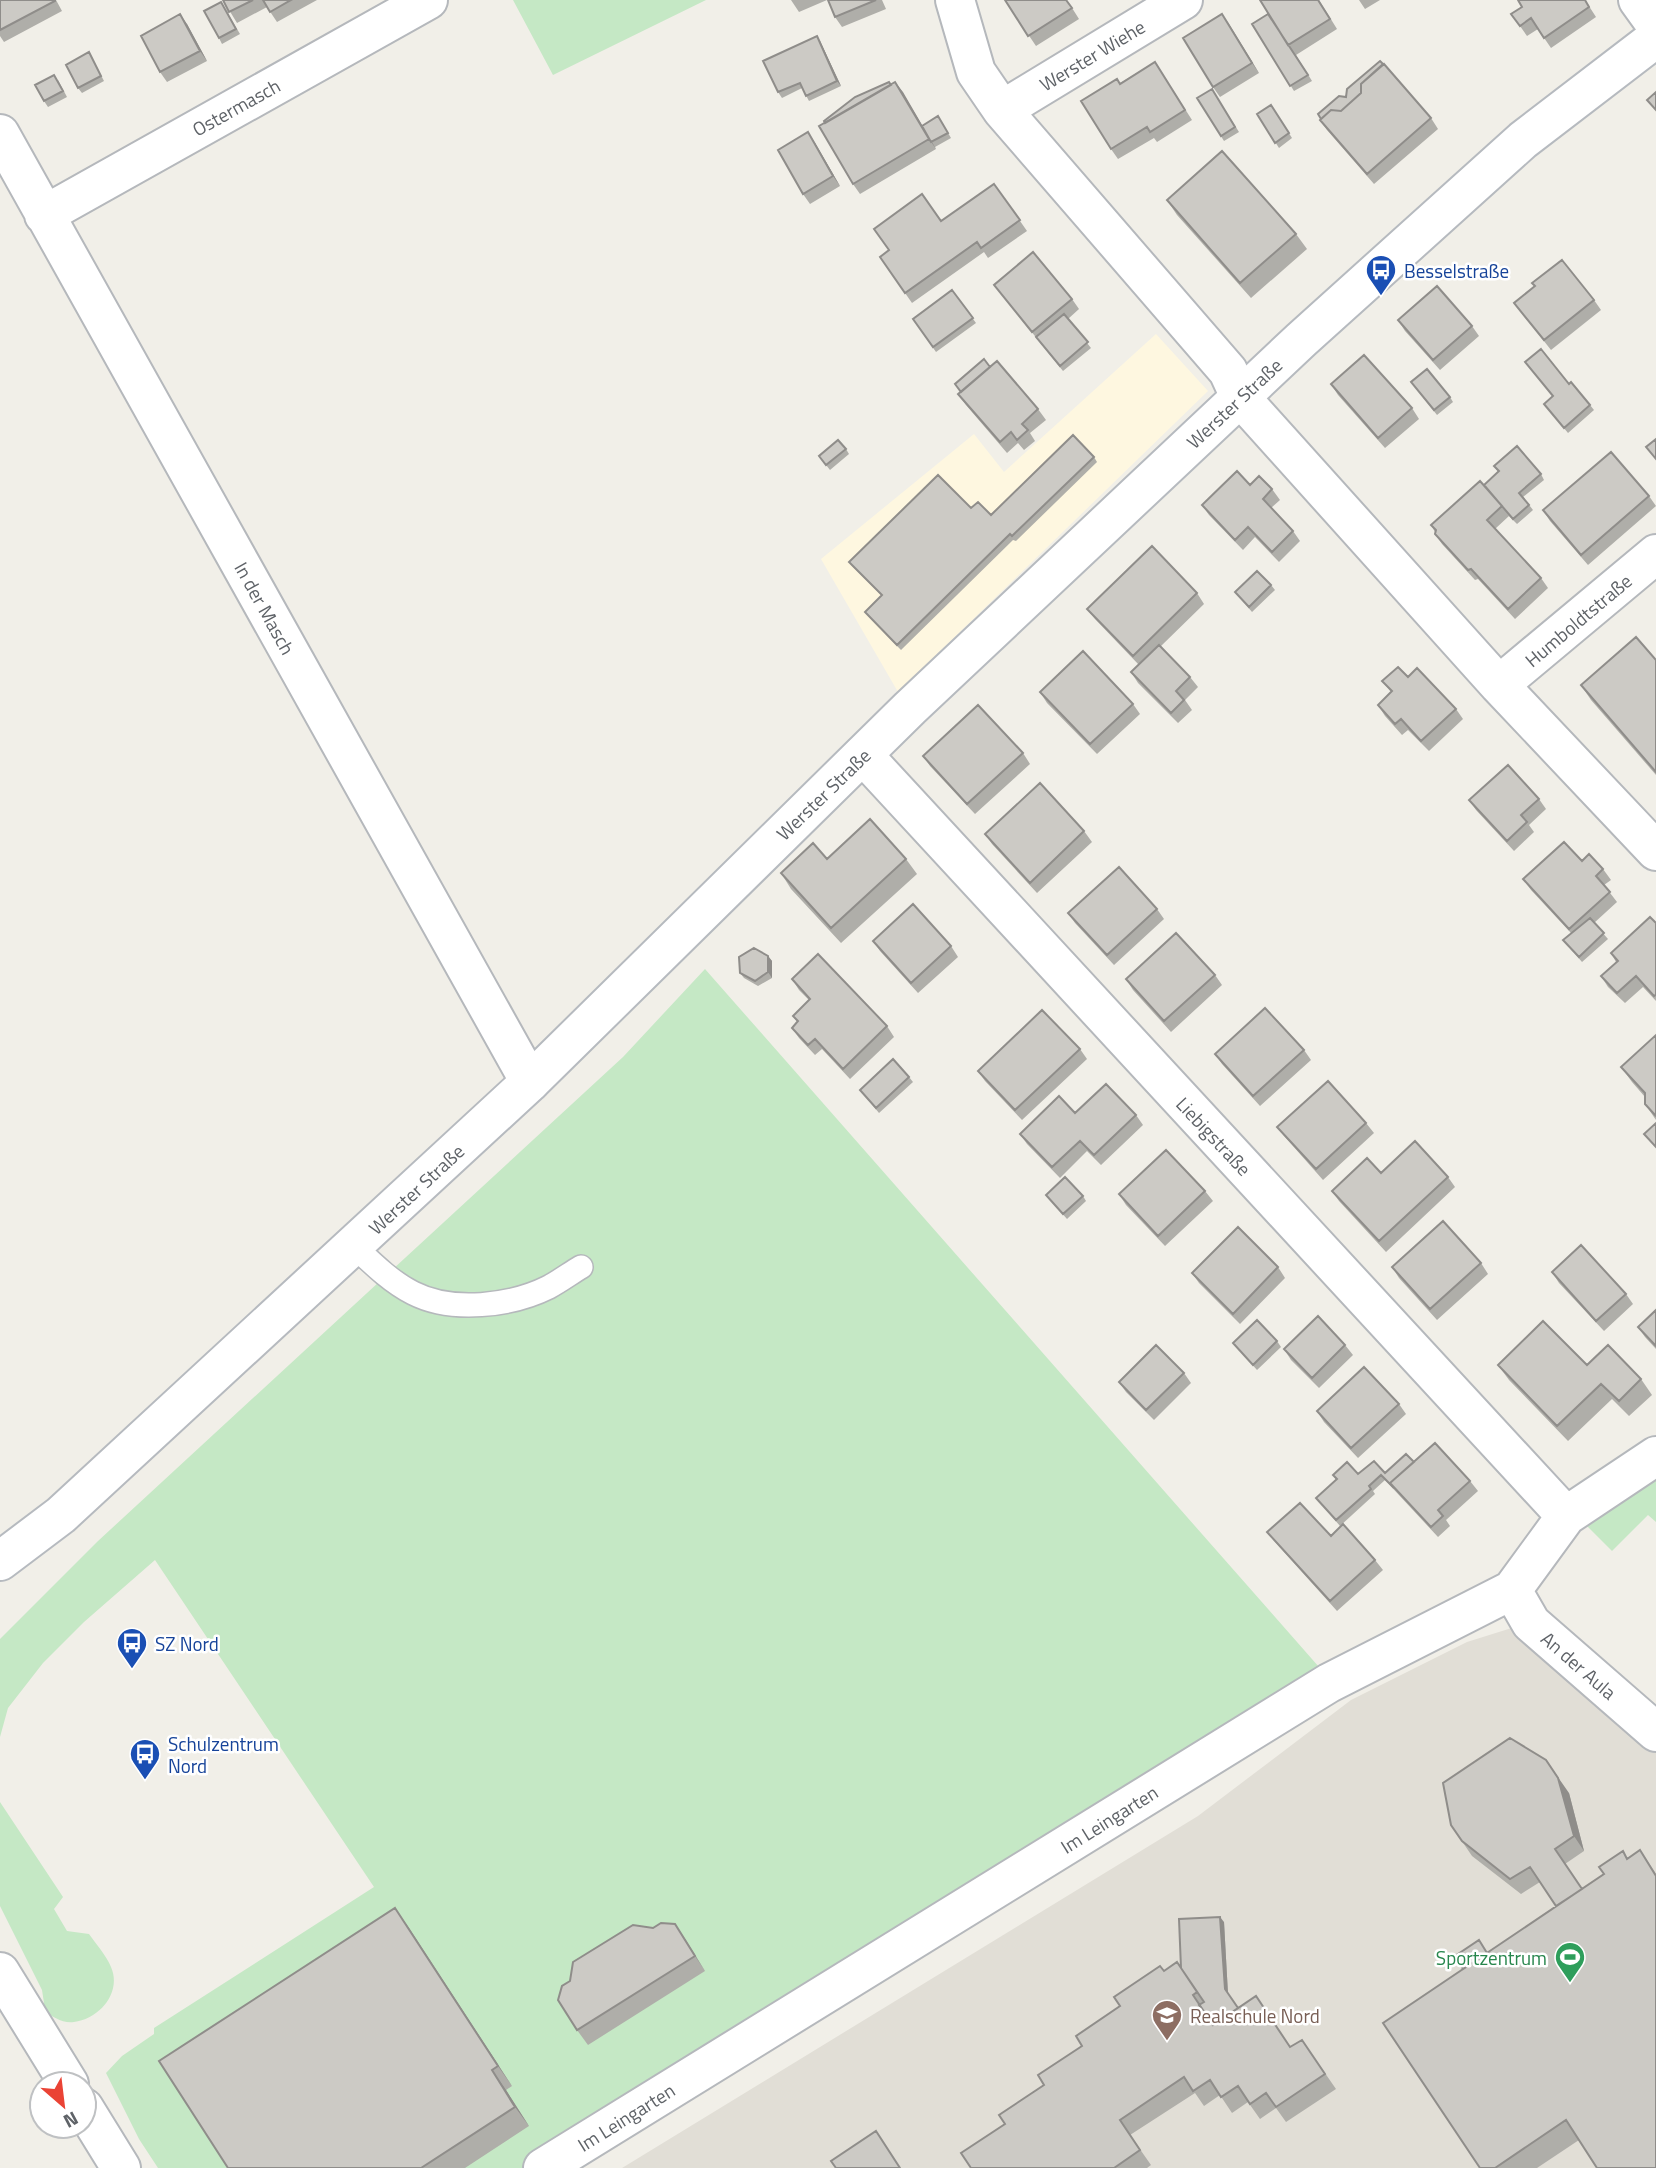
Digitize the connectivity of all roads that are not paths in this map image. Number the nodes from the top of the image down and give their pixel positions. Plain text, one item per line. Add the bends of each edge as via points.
1 (428, 0) edge
2 (955, 0) edge
3 (1183, 0) edge
4 (1638, 0) edge
5 (1656, 25) edge
6 (1656, 38) edge
7 (1002, 110) junction
8 (0, 134) edge
9 (44, 215) junction
10 (1240, 397) junction
11 (1656, 554) edge
12 (1499, 685) junction
13 (863, 755) junction
14 (1656, 851) edge
15 (530, 1082) junction
16 (354, 1246) junction
17 (581, 1266) dead end
18 (1656, 1456) edge
19 (1566, 1516) junction
20 (0, 1561) edge
21 (1511, 1590) junction
22 (1656, 1732) edge
23 (0, 1972) edge
24 (60, 2070) edge
25 (98, 2131) edge
26 (121, 2168) edge
27 (544, 2168) edge

1 - 9 street, Ostermasch
2 - 7 street via 976,72
3 - 7 street, Werster Wiehe
4 - 5 street
6 - 10 street, Werster Straße via 1523,139
7 - 10 street via 1228,371
8 - 9 street, In der Masch
9 - 15 street, In der Masch
10 - 12 street
10 - 13 street, Werster Straße
11 - 12 street, Humboldtstraße
12 - 14 street
13 - 15 street, Werster Straße
13 - 19 street, Liebigstraße
15 - 16 street, Werster Straße
16 - 17 lane via 399,1285 450,1305 508,1301 548,1287
16 - 20 street, Werster Straße via 61,1515
18 - 19 street, Im Leingarten
19 - 21 street, Im Leingarten
21 - 22 street, An der Aula via 1531,1623
21 - 27 street, Im Leingarten via 1329,1683
23 - 24 street
25 - 26 street

